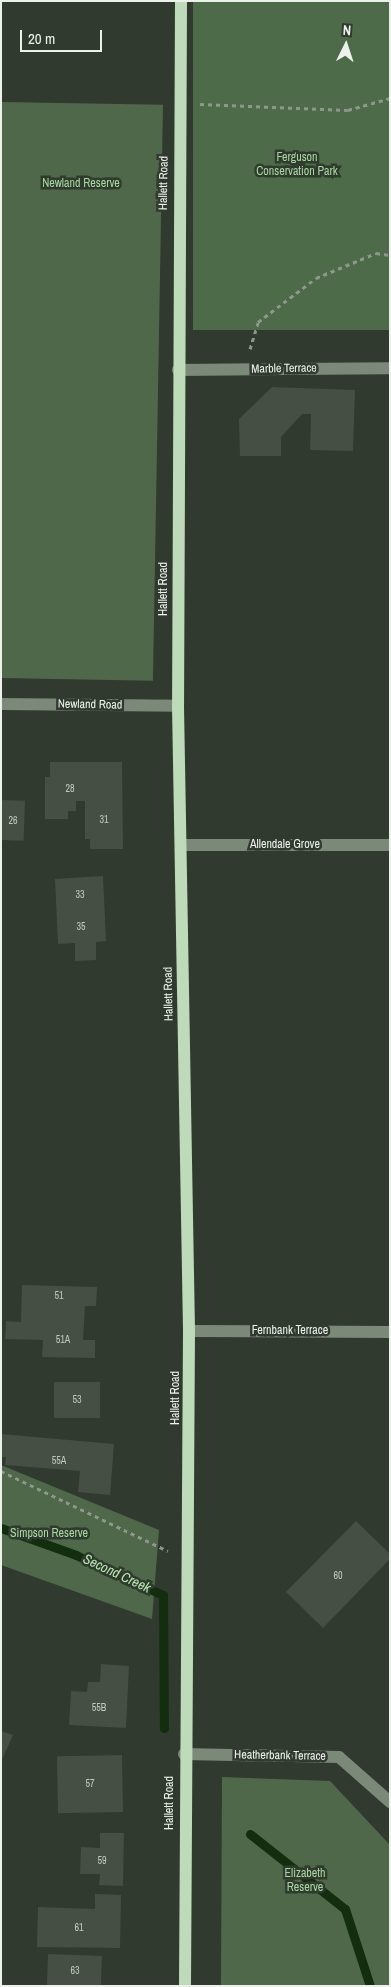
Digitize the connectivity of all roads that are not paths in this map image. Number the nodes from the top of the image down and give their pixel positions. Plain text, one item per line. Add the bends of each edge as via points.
1 (181, 1) edge
2 (390, 368) edge
3 (178, 370) junction
4 (1, 704) edge
5 (178, 706) junction
6 (390, 845) edge
7 (180, 846) junction
8 (189, 1330) junction
9 (390, 1332) edge
10 (184, 1754) junction
11 (390, 1802) edge
12 (185, 1986) edge

1 - 3 main road, Hallett Road
2 - 3 street, Marble Terrace
3 - 5 main road, Hallett Road
4 - 5 street, Newland Road
5 - 7 main road, Hallett Road
6 - 7 street, Allendale Grove
7 - 8 main road, Hallett Road
8 - 9 street, Fernbank Terrace
8 - 10 main road, Hallett Road via 189,1562
10 - 11 street, Heatherbank Terrace via 339,1757
10 - 12 main road, Hallett Road

